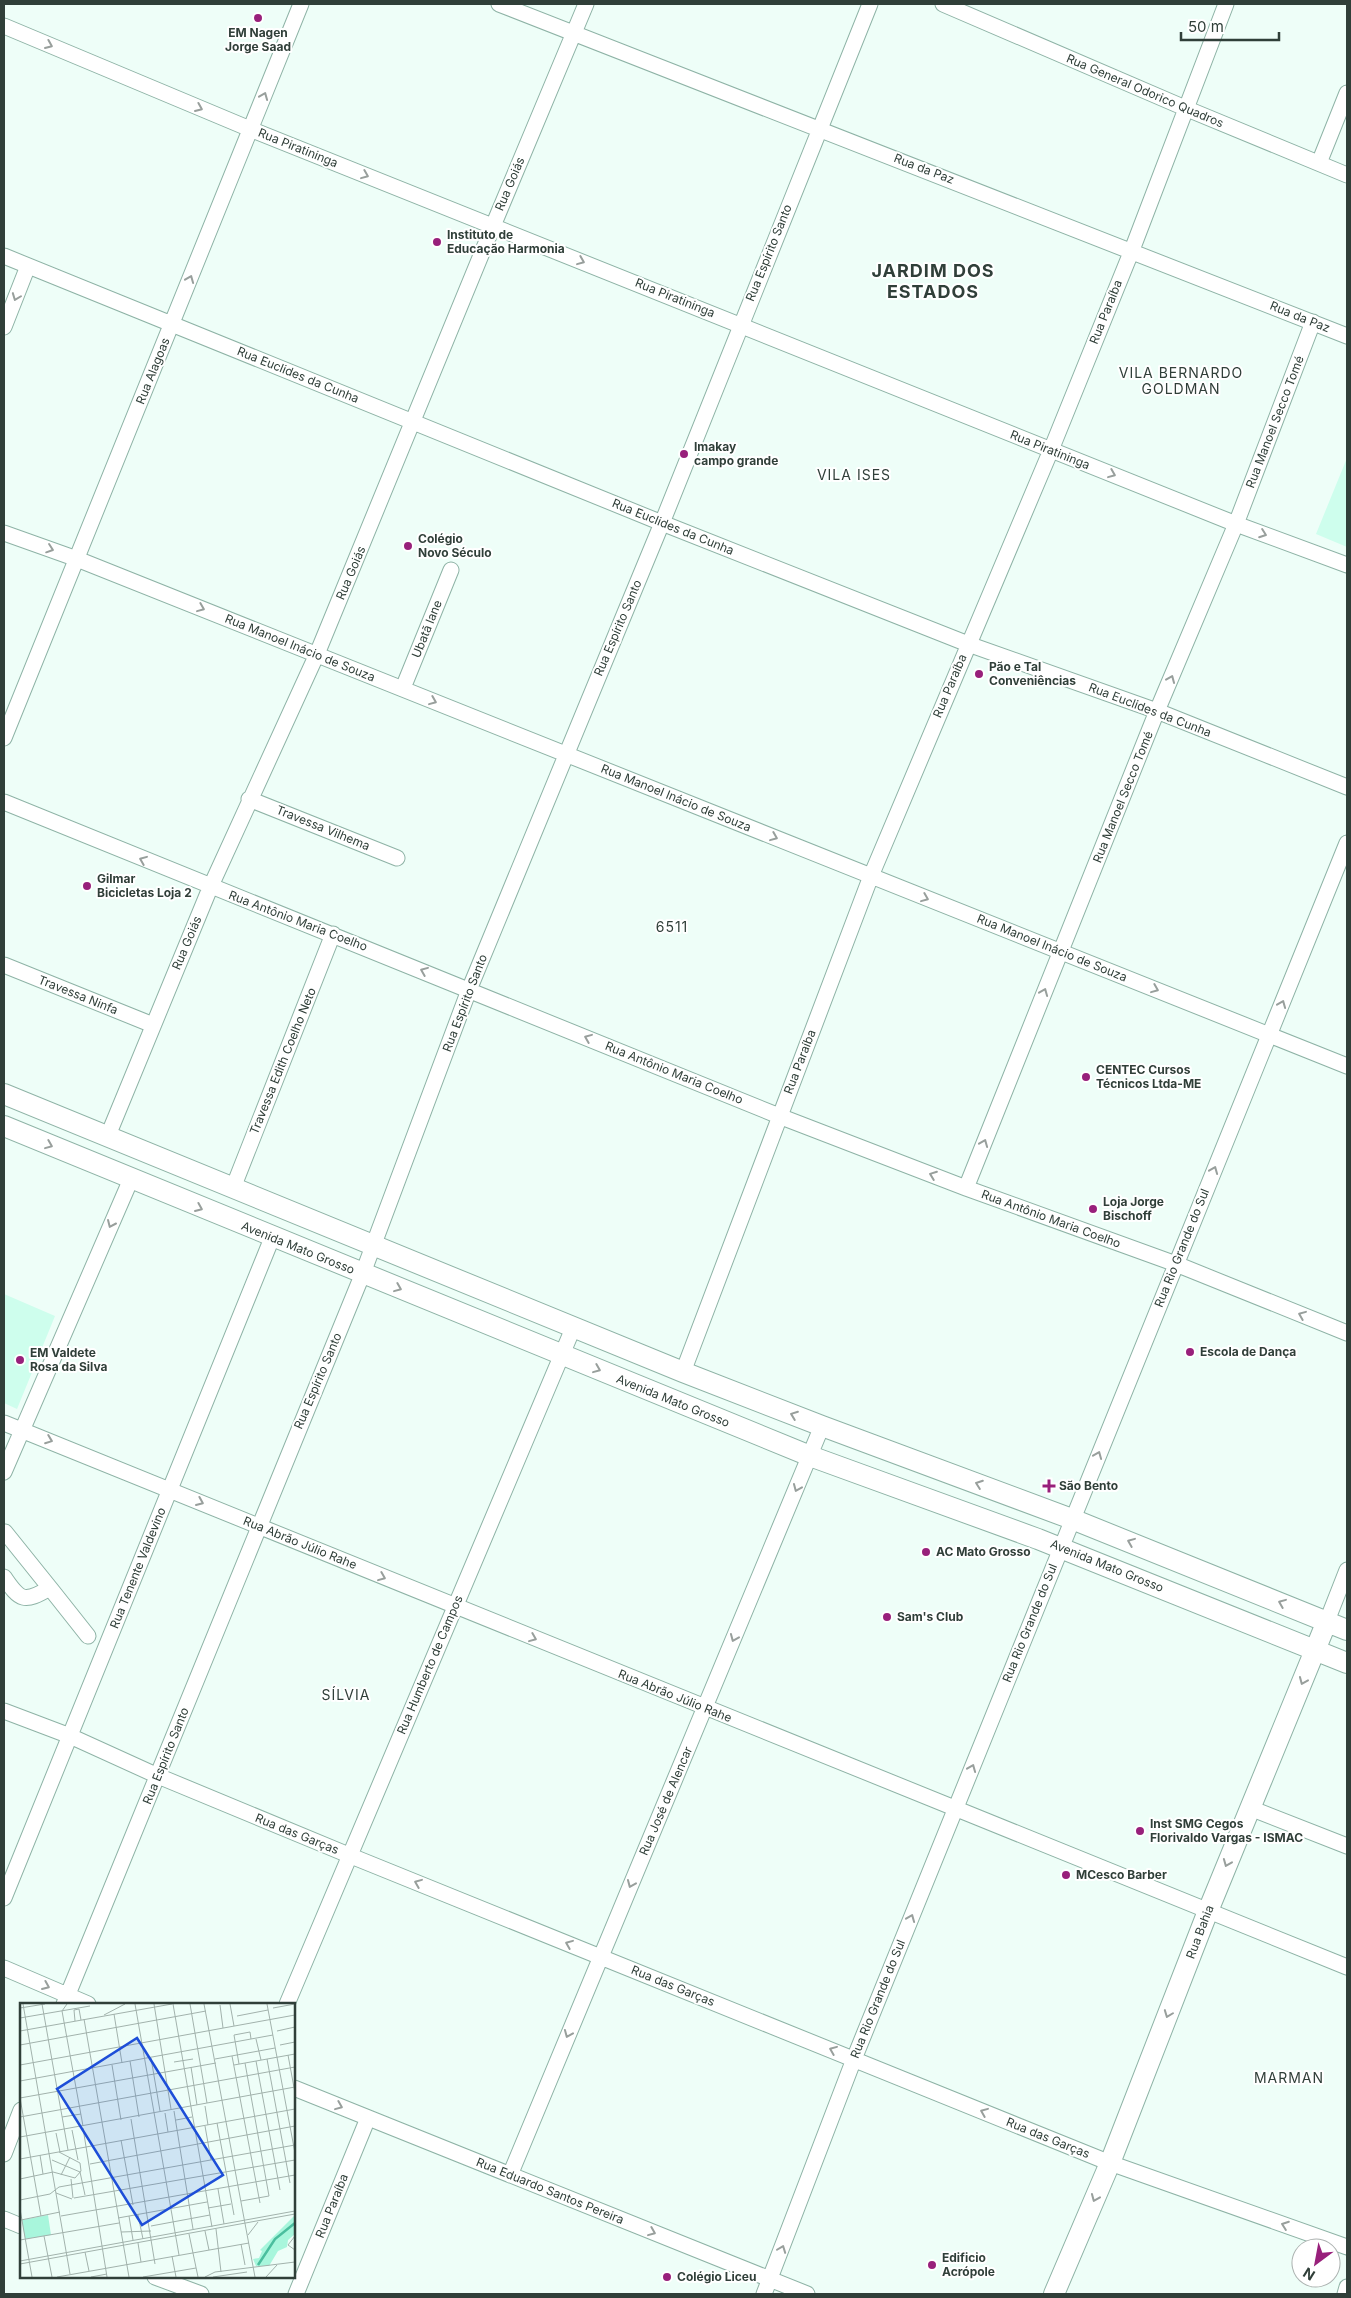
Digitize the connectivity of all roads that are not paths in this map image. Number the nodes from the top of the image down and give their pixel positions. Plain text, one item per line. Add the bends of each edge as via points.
1 (301, 4) edge
2 (499, 4) edge
3 (586, 4) edge
4 (870, 4) edge
5 (943, 4) edge
6 (1226, 4) edge
7 (4, 26) edge
8 (574, 34) junction
9 (1347, 93) edge
10 (1185, 108) junction
11 (820, 128) junction
12 (250, 129) junction
13 (1319, 163) junction
14 (1347, 175) edge
15 (492, 226) junction
16 (1132, 250) junction
17 (4, 256) edge
18 (28, 266) junction
19 (1313, 322) junction
20 (172, 324) junction
21 (740, 324) junction
22 (4, 328) edge
23 (1347, 336) edge
24 (414, 421) junction
25 (1050, 450) junction
26 (662, 523) junction
27 (1236, 524) junction
28 (4, 533) edge
29 (77, 559) junction
30 (1347, 565) edge
31 (451, 570) dead end
32 (968, 644) junction
33 (317, 654) junction
34 (403, 688) junction
35 (1157, 711) junction
36 (4, 738) edge
37 (566, 754) junction
38 (1347, 788) edge
39 (250, 798) junction
40 (4, 802) edge
41 (1347, 844) edge
42 (397, 858) dead end
43 (870, 876) junction
44 (210, 888) junction
45 (333, 934) junction
46 (1060, 951) junction
47 (4, 965) edge
48 (470, 990) junction
49 (153, 1024) junction
50 (1269, 1035) junction
51 (1347, 1066) edge
52 (4, 1094) edge
53 (779, 1116) junction
54 (4, 1126) edge
55 (116, 1141) junction
56 (81, 1158) junction
57 (124, 1177) junction
58 (233, 1188) junction
59 (966, 1188) junction
60 (272, 1238) junction
61 (373, 1244) junction
62 (1176, 1264) junction
63 (363, 1273) junction
64 (574, 1326) junction
65 (1347, 1333) edge
66 (560, 1354) junction
67 (683, 1372) junction
68 (4, 1423) edge
69 (822, 1426) junction
70 (22, 1430) junction
71 (810, 1456) junction
72 (4, 1472) edge
73 (170, 1490) junction
74 (1072, 1518) junction
75 (258, 1526) junction
76 (5, 1532) dead end
77 (1060, 1548) junction
78 (1347, 1570) edge
79 (4, 1577) edge
80 (50, 1588) junction
81 (455, 1607) junction
82 (1327, 1621) junction
83 (1347, 1630) edge
84 (88, 1636) dead end
85 (1315, 1650) junction
86 (1347, 1663) edge
87 (705, 1708) junction
88 (4, 1711) edge
89 (70, 1736) junction
90 (158, 1776) junction
91 (956, 1808) junction
92 (1250, 1808) junction
93 (1347, 1846) edge
94 (351, 1856) junction
95 (4, 1898) edge
96 (1208, 1911) junction
97 (601, 1956) junction
98 (1347, 1967) edge
99 (4, 1968) edge
100 (66, 2000) edge
101 (82, 2003) edge
102 (287, 2003) edge
103 (854, 2059) junction
104 (295, 2088) edge
105 (20, 2113) edge
106 (368, 2118) junction
107 (4, 2154) edge
108 (1110, 2163) junction
109 (510, 2175) junction
110 (4, 2219) edge
111 (20, 2226) edge
112 (1347, 2247) edge
113 (158, 2278) edge
114 (770, 2280) junction
115 (1347, 2288) edge
116 (201, 2294) edge
117 (296, 2294) edge
118 (764, 2294) edge
119 (807, 2294) edge
120 (1054, 2294) edge
121 (1344, 2294) edge

12 -> 1 street, Rua Alagoas
2 - 8 street, Rua da Paz
3 - 8 street, Rua Goiás
4 - 11 street, Rua Espírito Santo
5 - 10 street, Rua General Odorico Quadros
6 - 10 street, Rua Paraíba
7 -> 12 street, Rua Piratininga
8 - 11 street, Rua da Paz
8 - 15 street, Rua Goiás
9 - 13 street
10 - 13 street, Rua General Odorico Quadros
10 - 16 street, Rua Paraíba
11 - 16 street, Rua da Paz
11 - 21 street, Rua Espírito Santo
12 -> 15 street, Rua Piratininga
20 -> 12 street, Rua Alagoas
13 - 14 street, Rua General Odorico Quadros
15 -> 21 street, Rua Piratininga
15 - 24 street, Rua Goiás
16 - 19 street, Rua da Paz
16 - 25 street, Rua Paraíba
17 - 18 street, Rua Euclides da Cunha
18 - 20 street, Rua Euclides da Cunha
18 -> 22 street
19 - 23 street, Rua da Paz
19 - 27 street, Rua Manoel Secco Tomé
20 - 24 street, Rua Euclides da Cunha
20 - 29 street, Rua Alagoas
21 - 25 street, Rua Piratininga
21 - 26 street, Rua Espírito Santo
24 - 26 street, Rua Euclides da Cunha
24 - 33 street, Rua Goiás
25 -> 27 street, Rua Piratininga
25 - 32 street, Rua Paraíba
26 - 32 street, Rua Euclides da Cunha
26 - 37 street, Rua Espírito Santo
27 -> 30 street, Rua Piratininga
35 -> 27 street, Rua Manoel Secco Tomé
28 -> 29 street, Rua Manoel Inácio de Souza
29 -> 33 street, Rua Manoel Inácio de Souza
29 - 36 street, Rua Alagoas
31 - 34 street, Ubatã lane
32 - 35 street, Rua Euclides da Cunha
32 - 43 street, Rua Paraíba
33 - 34 street, Rua Manoel Inácio de Souza
33 - 39 street, Rua Goiás
34 -> 37 street, Rua Manoel Inácio de Souza
35 - 38 street, Rua Euclides da Cunha
35 - 46 street, Rua Manoel Secco Tomé
37 -> 43 street, Rua Manoel Inácio de Souza
37 - 48 street, Rua Espírito Santo
39 - 42 street, Travessa Vilhema
39 - 44 street, Rua Goiás
44 -> 40 street, Rua Antônio Maria Coelho
50 -> 41 street, Rua Rio Grande do Sul
43 -> 46 street, Rua Manoel Inácio de Souza
43 - 53 street, Rua Paraíba
44 - 45 street, Rua Antônio Maria Coelho
44 - 49 street, Rua Goiás
48 -> 45 street, Rua Antônio Maria Coelho
45 - 58 street, Travessa Edith Coelho Neto
46 -> 50 street, Rua Manoel Inácio de Souza
59 -> 46 street, Rua Manoel Secco Tomé
47 - 49 street, Travessa Ninfa
53 -> 48 street, Rua Antônio Maria Coelho
48 - 61 street, Rua Espírito Santo
49 - 55 street, Rua Goiás
50 - 51 street, Rua Manoel Inácio de Souza
62 -> 50 street, Rua Rio Grande do Sul
52 - 55 main road
59 -> 53 street, Rua Antônio Maria Coelho
53 - 67 street, Rua Paraíba
54 -> 56 main road, Avenida Mato Grosso
55 - 56 main road
55 - 57 main road
55 - 58 main road
56 - 57 main road, Avenida Mato Grosso
57 -> 60 main road, Avenida Mato Grosso
57 -> 70 street
58 - 61 main road
59 - 62 street, Rua Antônio Maria Coelho
60 - 63 main road, Avenida Mato Grosso
60 - 73 street, Rua Tenente Valdevino
61 - 63 street, Rua Espírito Santo
61 - 64 main road
65 -> 62 street, Rua Antônio Maria Coelho
74 -> 62 street, Rua Rio Grande do Sul
63 -> 66 main road, Avenida Mato Grosso
63 - 75 street, Rua Espírito Santo
64 - 66 street, Rua Humberto de Campos
64 - 67 main road
66 -> 71 main road, Avenida Mato Grosso
66 - 81 street, Rua Humberto de Campos
69 -> 67 main road
68 - 70 street, Rua Abrão Júlio Rahe
69 - 71 street, Rua José de Alencar
74 -> 69 main road
70 - 72 street
70 -> 73 street, Rua Abrão Júlio Rahe
71 - 77 main road, Avenida Mato Grosso
71 -> 87 street, Rua José de Alencar
73 -> 75 street, Rua Abrão Júlio Rahe
73 - 89 street, Rua Tenente Valdevino
74 - 77 street, Rua Rio Grande do Sul
82 -> 74 main road
75 -> 81 street, Rua Abrão Júlio Rahe
75 - 90 street, Rua Espírito Santo
76 - 80 street
77 - 85 main road, Avenida Mato Grosso
91 -> 77 street, Rua Rio Grande do Sul
78 - 82 street, Rua Bahia
79 - 80 street via 15,1593 24,1598 37,1596
80 - 84 street
81 -> 87 street, Rua Abrão Júlio Rahe
81 - 94 street, Rua Humberto de Campos
82 - 83 main road
82 - 85 main road, Rua Bahia
85 - 86 main road, Avenida Mato Grosso
85 -> 92 main road, Rua Bahia
87 - 91 street, Rua Abrão Júlio Rahe
87 -> 97 street, Rua José de Alencar
88 - 89 street, Rua das Garças
89 - 90 street, Rua das Garças
89 - 95 street, Rua Tenente Valdevino
90 - 94 street, Rua das Garças
90 - 100 street, Rua Espírito Santo
91 - 96 street, Rua Abrão Júlio Rahe
103 -> 91 street, Rua Rio Grande do Sul
92 - 93 street
92 -> 96 main road, Rua Bahia
97 -> 94 street, Rua das Garças
94 - 102 street, Rua Humberto de Campos
96 - 98 street, Rua Abrão Júlio Rahe
96 -> 108 main road, Rua Bahia
103 -> 97 street, Rua das Garças
97 -> 109 street, Rua José de Alencar
99 -> 100 street
100 - 101 street
108 -> 103 street, Rua das Garças
114 -> 103 street, Rua Rio Grande do Sul
104 -> 106 street, Rua Eduardo Santos Pereira
105 - 107 street
106 - 109 street, Rua Eduardo Santos Pereira
106 - 117 street, Rua Paraíba
112 -> 108 street, Rua das Garças
108 -> 120 main road, Rua Bahia
109 -> 114 street, Rua Eduardo Santos Pereira
110 - 111 street
113 - 116 street
114 - 118 street, Rua Rio Grande do Sul
114 - 119 street, Rua Eduardo Santos Pereira
115 - 121 street

